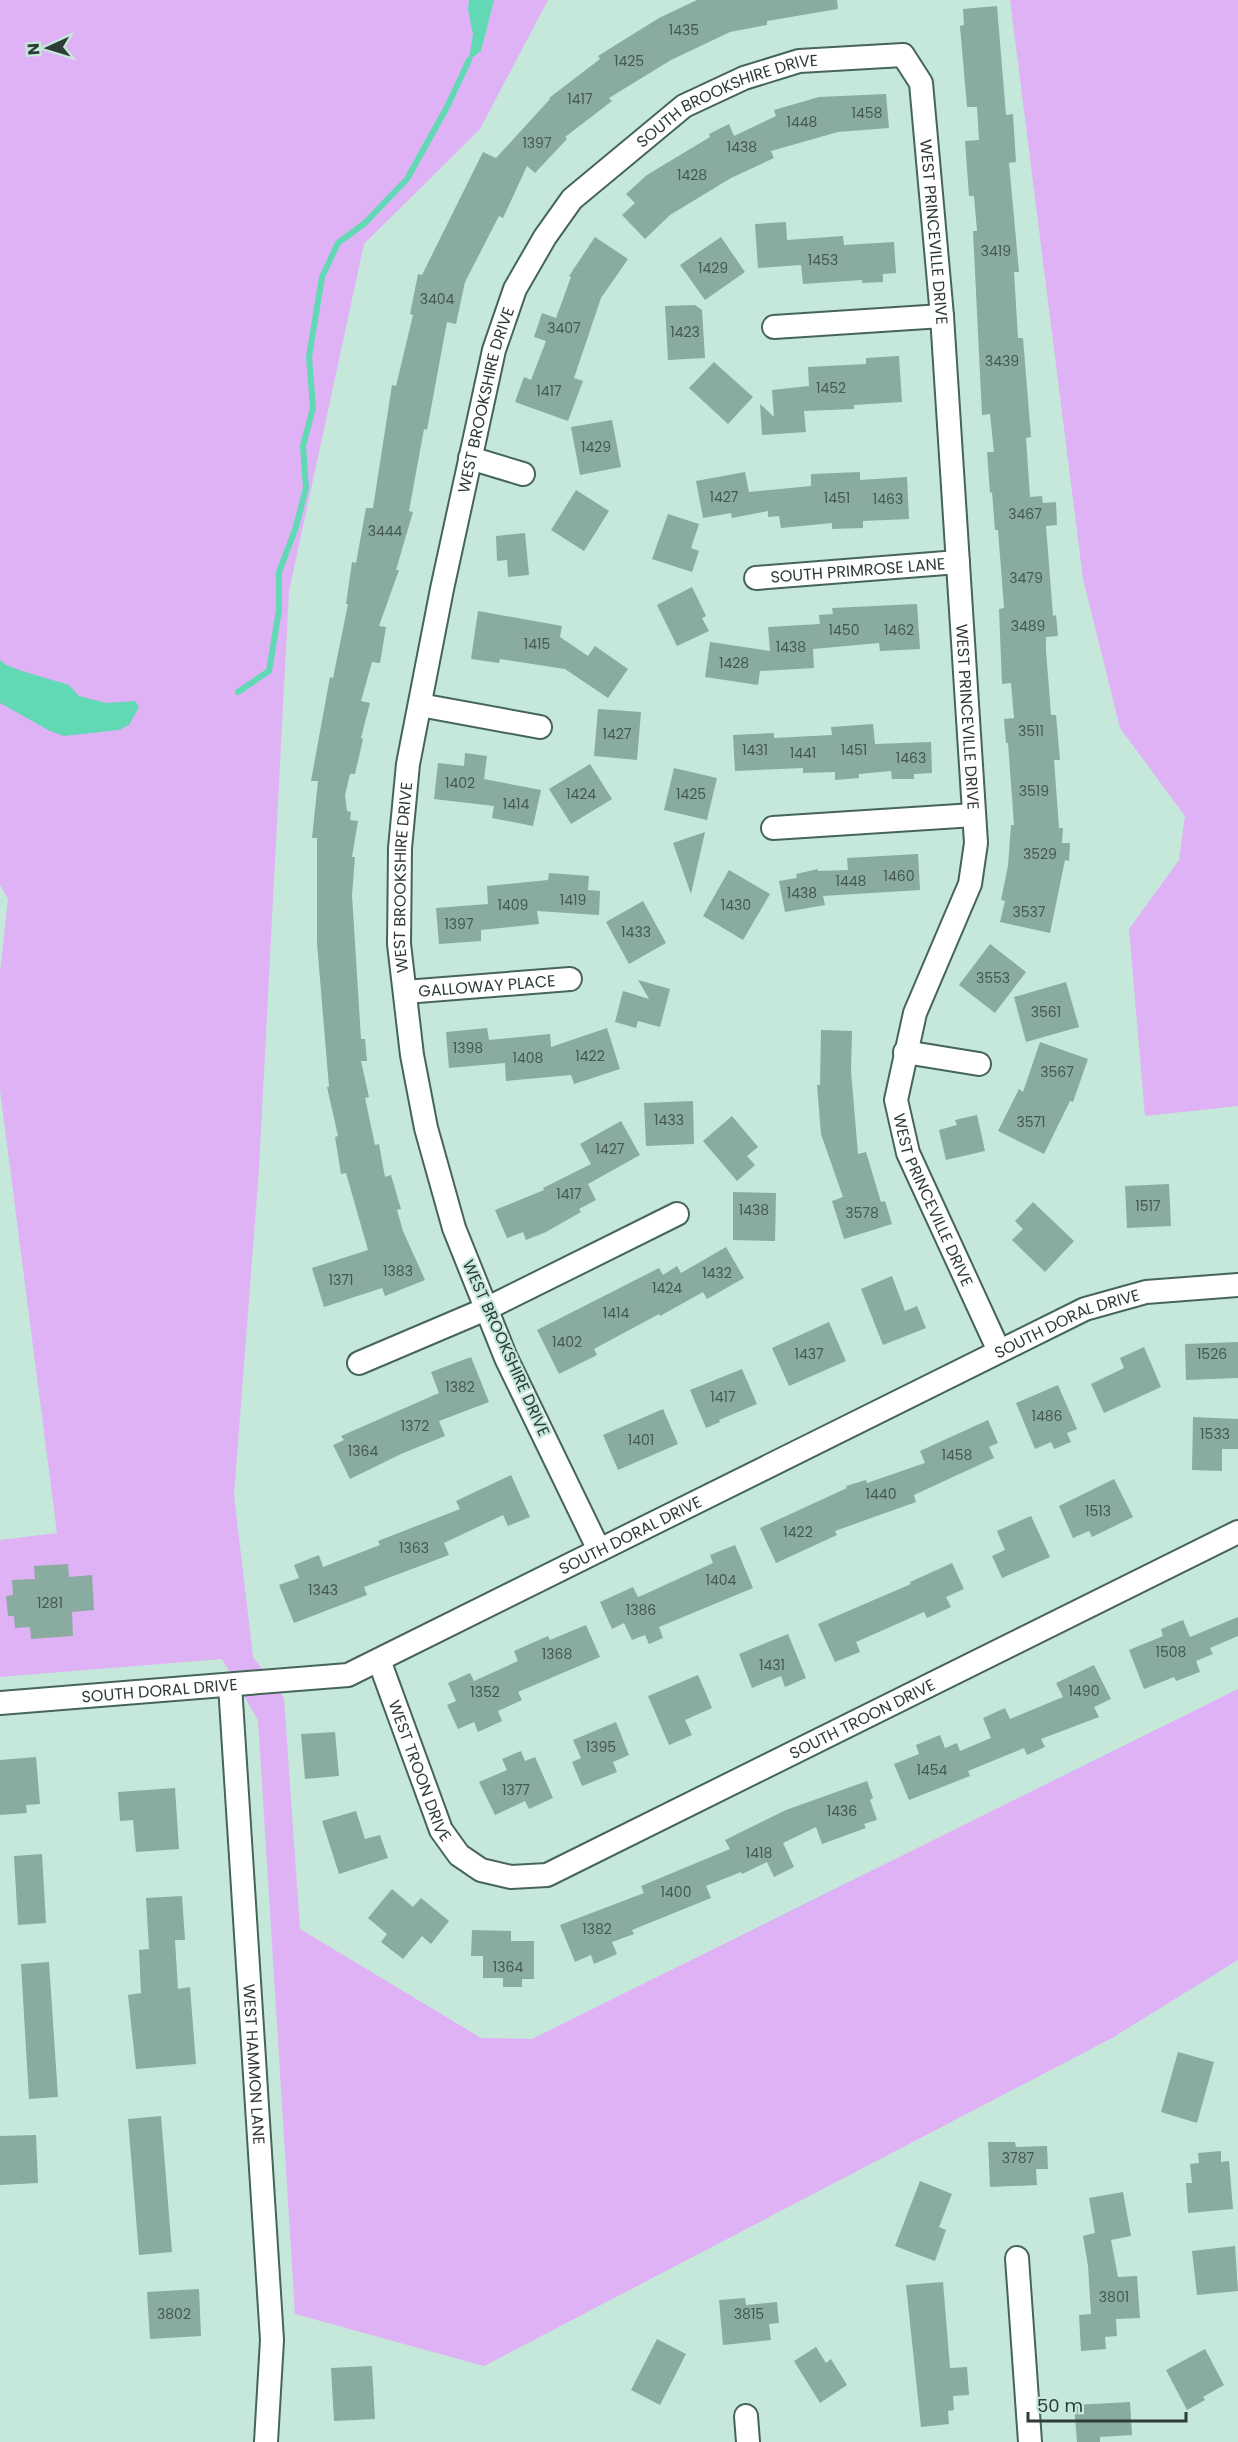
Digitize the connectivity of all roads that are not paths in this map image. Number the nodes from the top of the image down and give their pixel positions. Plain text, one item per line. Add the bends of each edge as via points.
1 (903, 55) joint
2 (572, 199) joint
3 (942, 316) junction
4 (774, 327) dead end
5 (470, 458) junction
6 (523, 474) dead end
7 (958, 562) junction
8 (756, 578) dead end
9 (420, 705) junction
10 (540, 727) dead end
11 (974, 815) junction
12 (773, 828) dead end
13 (570, 979) dead end
14 (405, 992) junction
15 (905, 1052) junction
16 (979, 1064) dead end
17 (677, 1214) dead end
18 (1238, 1286) edge
19 (486, 1309) junction
20 (999, 1351) junction
21 (359, 1363) dead end
22 (1238, 1532) edge
23 (599, 1550) junction
24 (379, 1660) junction
25 (230, 1684) junction
26 (0, 1703) edge
27 (481, 1870) joint
28 (1017, 2258) dead end
29 (746, 2416) dead end
30 (266, 2442) edge
31 (748, 2442) edge
32 (1030, 2442) edge

1 - 2 street, SOUTH BROOKSHIRE DRIVE via 799,61 744,78 684,106
1 - 3 street, WEST PRINCEVILLE DRIVE via 921,83
2 - 5 street, WEST BROOKSHIRE DRIVE via 515,289 494,350
3 - 4 street
3 - 7 street, WEST PRINCEVILLE DRIVE
5 - 6 street
5 - 9 street, WEST BROOKSHIRE DRIVE
7 - 8 street, SOUTH PRIMROSE LANE
7 - 11 street, WEST PRINCEVILLE DRIVE
9 - 10 street
9 - 14 street, WEST BROOKSHIRE DRIVE via 408,764 400,848 399,944
11 - 12 street
11 - 15 street, WEST PRINCEVILLE DRIVE via 976,843 970,884 915,1013
13 - 14 street, GALLOWAY PLACE
14 - 19 street, WEST BROOKSHIRE DRIVE via 426,1128 454,1228
15 - 16 street
15 - 20 street, WEST PRINCEVILLE DRIVE via 896,1100 908,1153
17 - 19 street
18 - 20 street, SOUTH DORAL DRIVE via 1136,1294 1085,1309
19 - 21 street
19 - 23 street, WEST BROOKSHIRE DRIVE
20 - 23 street, SOUTH DORAL DRIVE
22 - 27 street, SOUTH TROON DRIVE via 547,1875 511,1877
23 - 24 street, SOUTH DORAL DRIVE
24 - 25 street, SOUTH DORAL DRIVE via 348,1675
24 - 27 street, WEST TROON DRIVE via 441,1830 459,1856
25 - 26 street, SOUTH DORAL DRIVE
25 - 30 street, WEST HAMMON LANE via 272,2340
28 - 32 street
29 - 31 street

